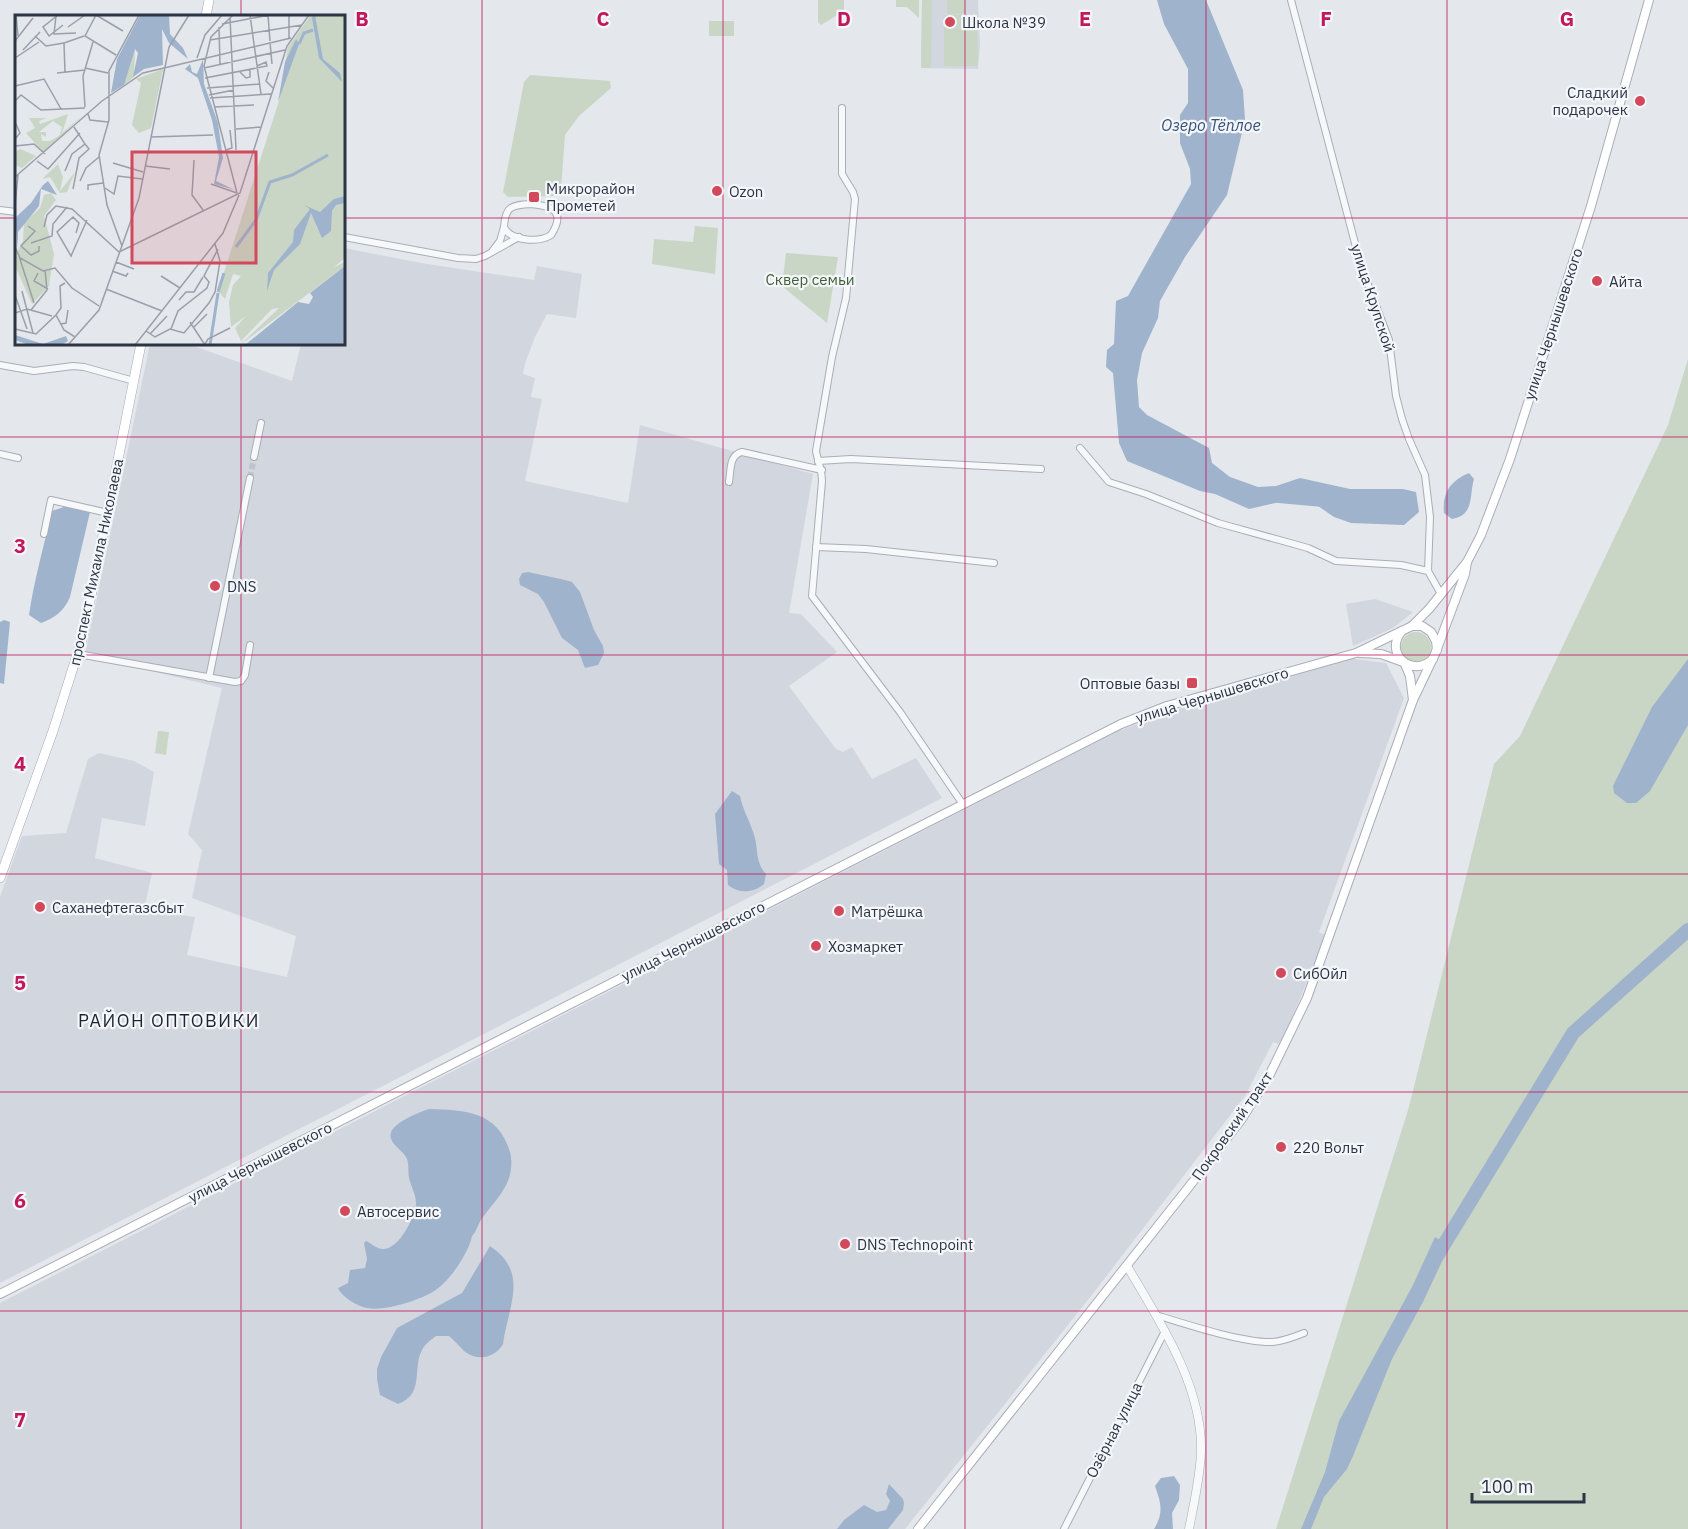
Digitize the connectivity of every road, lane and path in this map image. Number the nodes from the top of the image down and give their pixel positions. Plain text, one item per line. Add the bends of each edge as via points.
1 (209, 0) edge
2 (1291, 0) edge
3 (1649, 0) edge
4 (206, 15) edge
5 (842, 108) dead end
6 (0, 210) edge
7 (15, 212) edge
8 (504, 227) junction
9 (345, 237) edge
10 (519, 237) junction
11 (491, 253) junction
12 (141, 345) edge
13 (0, 365) edge
14 (134, 381) junction
15 (261, 423) dead end
16 (1080, 448) dead end
17 (0, 454) edge
18 (254, 457) tunnel mouth
19 (18, 458) dead end
20 (818, 461) junction
21 (1041, 469) dead end
22 (822, 470) junction
23 (250, 478) tunnel mouth
24 (729, 482) dead end
25 (108, 513) junction
26 (44, 534) dead end
27 (816, 547) junction
28 (1467, 562) junction
29 (994, 563) dead end
30 (1428, 571) junction
31 (1441, 594) junction
32 (1412, 626) junction
33 (1402, 630) junction
34 (250, 645) dead end
35 (1356, 653) junction
36 (78, 654) junction
37 (1435, 654) junction
38 (1404, 663) junction
39 (210, 678) junction
40 (1413, 700) junction
41 (962, 803) junction
42 (0, 878) edge
43 (1127, 1266) junction
44 (0, 1294) edge
45 (1156, 1315) junction
46 (1165, 1331) junction
47 (1304, 1333) dead end
48 (918, 1529) edge
49 (1064, 1529) edge
50 (1189, 1529) edge

1 - 4 main road
2 - 30 street, улица Крупской via 1361,266 1389,340 1402,419 1425,474 1430,517
3 - 28 main road, улица Чернышевского via 1591,206 1510,459
5 - 20 street via 842,174 855,199 846,298 832,357 816,451
6 - 7 street
8 - 10 street via 507,234
8 - 10 street via 506,214 514,205 545,205 556,213 551,235
8 - 11 street
9 - 11 street via 458,258 477,259
10 - 11 street
12 - 14 main road, проспект Михаила Николаева
13 - 14 street via 34,371 84,366
14 - 25 main road, проспект Михаила Николаева
15 - 18 street
16 - 30 street via 1109,482 1218,523 1308,548 1336,561 1401,565
17 - 19 street
20 - 21 street via 851,459
20 - 22 street
22 - 24 street via 742,452 733,458
22 - 27 street
23 - 39 street
25 - 26 street via 51,500
25 - 36 main road, проспект Михаила Николаева
27 - 29 street
27 - 41 street via 812,596 900,712
28 - 31 main road, улица Чернышевского
28 - 37 main road, Покровский тракт
30 - 31 street
31 - 32 main road, улица Чернышевского
32 - 33 main road
32 - 37 main road via 1422,626 1431,632 1436,641
33 - 35 main road, улица Чернышевского
33 - 38 main road via 1396,644
34 - 39 street via 241,681
35 - 38 main road via 1381,654
35 - 41 main road, улица Чернышевского via 1150,711
36 - 39 street
36 - 42 main road, проспект Михаила Николаева
37 - 38 main road via 1422,666
37 - 40 main road, Покровский тракт
38 - 40 main road
40 - 43 main road, Покровский тракт via 1324,953 1292,1032 1241,1120
41 - 44 main road, улица Чернышевского
43 - 45 street
43 - 48 main road, Покровский тракт
45 - 46 street
45 - 47 street via 1249,1340 1284,1341
46 - 49 street, Озёрная улица
46 - 50 street via 1178,1357 1199,1425 1201,1451

